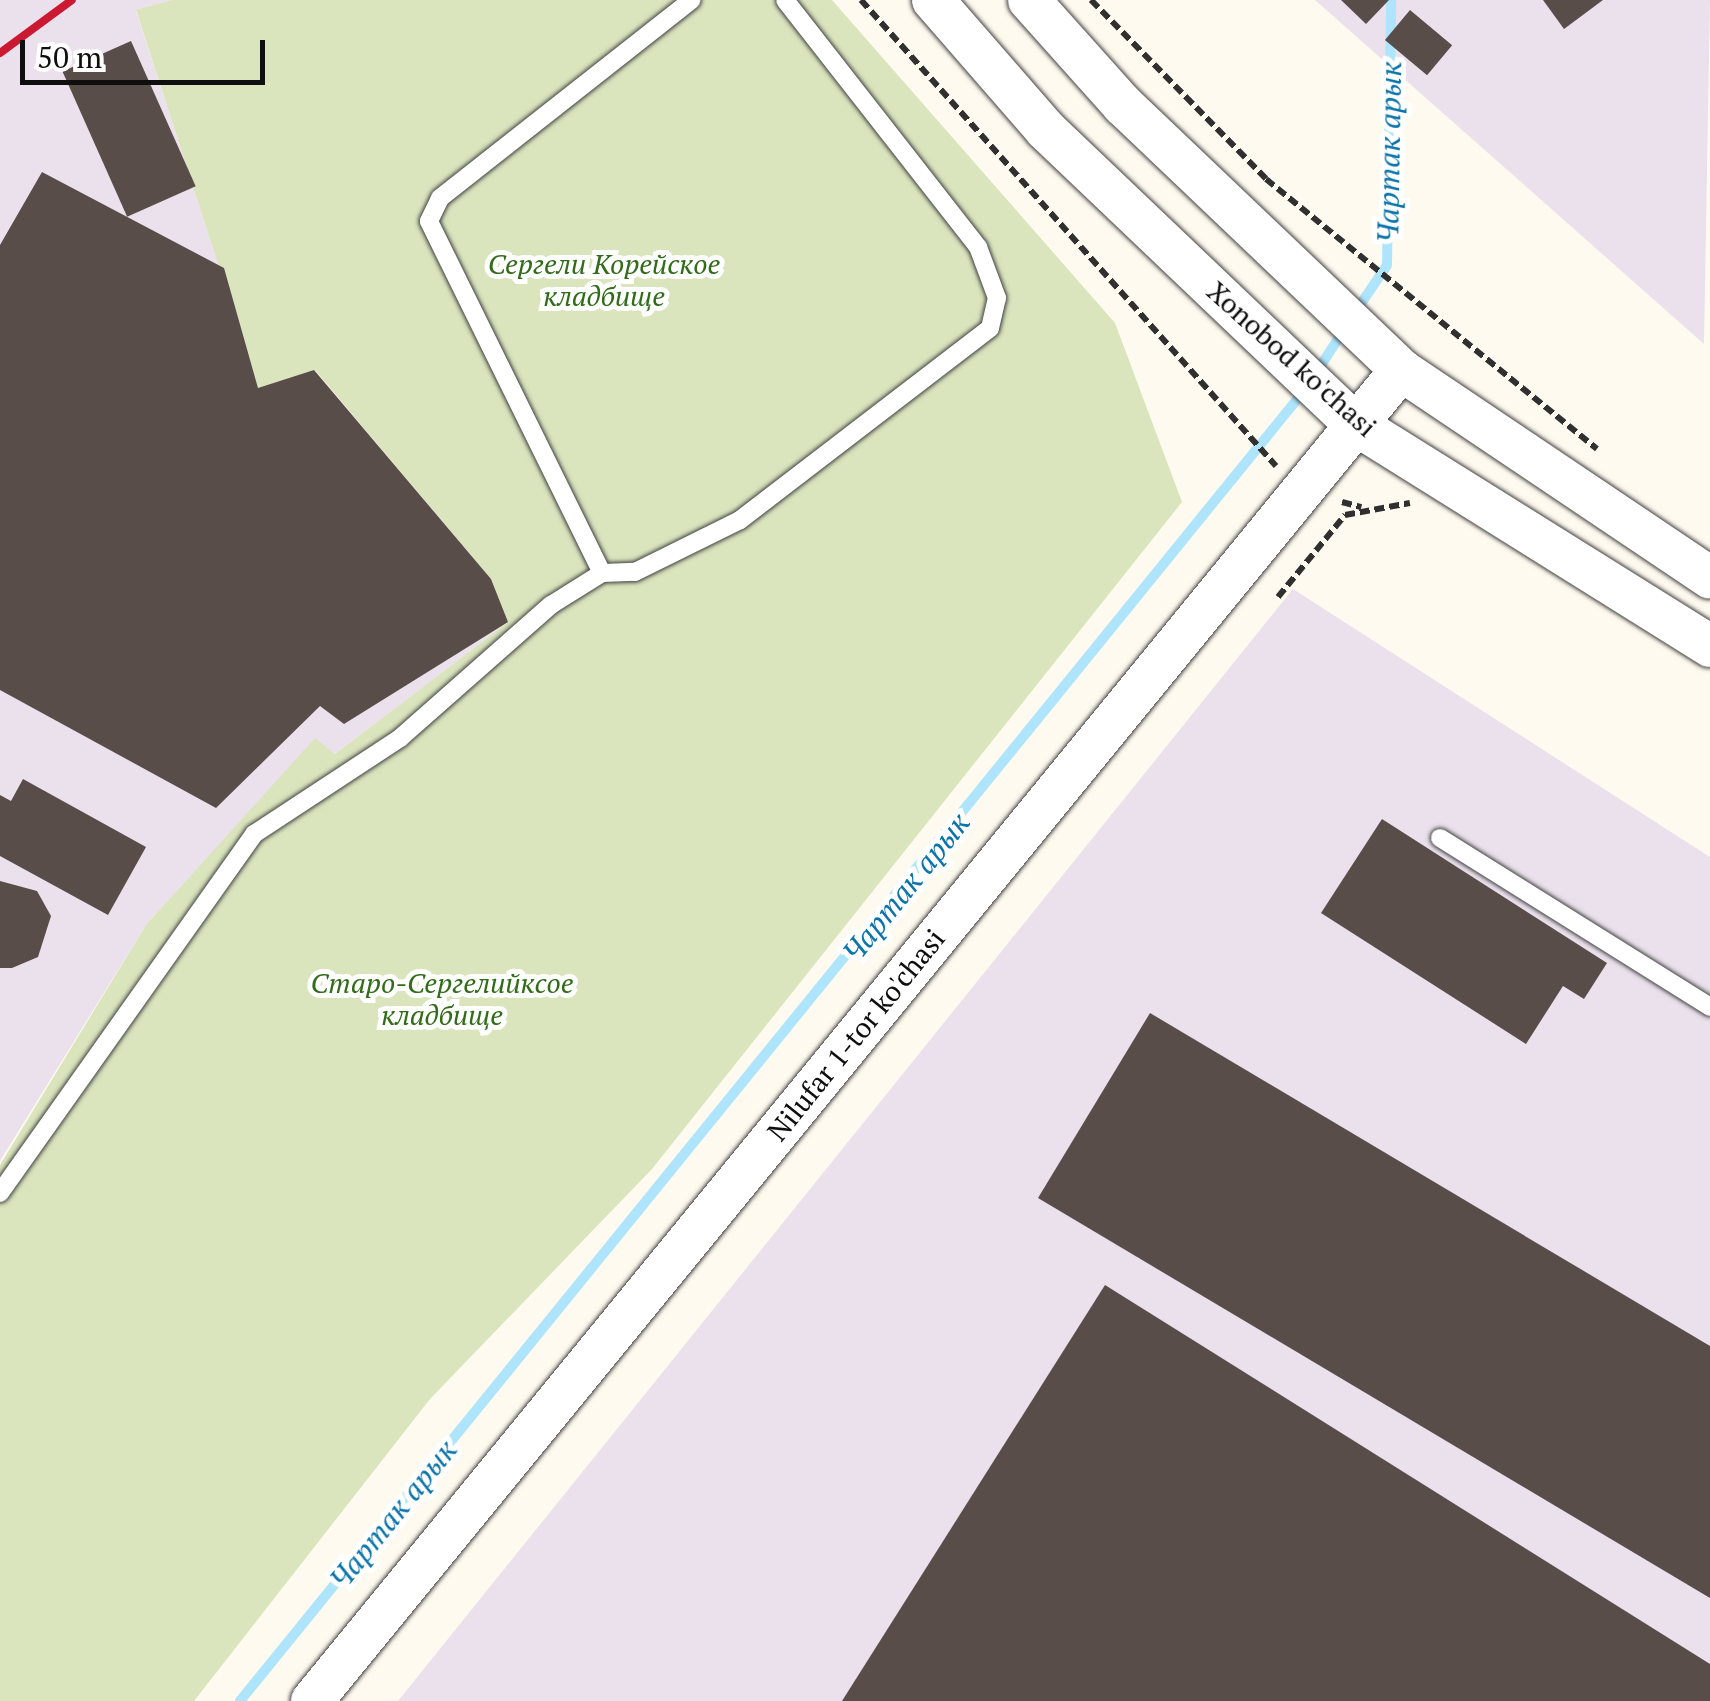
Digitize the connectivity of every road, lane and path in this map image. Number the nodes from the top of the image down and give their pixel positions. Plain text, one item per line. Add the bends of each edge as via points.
1 (692, 0) edge
2 (785, 0) edge
3 (861, 0) edge
4 (933, 0) edge
5 (1028, 0) edge
6 (1091, 0) edge
7 (1401, 370) junction
8 (1355, 424) junction
9 (1598, 449) dead end
10 (1300, 490) junction
11 (1418, 505) dead end
12 (1361, 507) junction
13 (602, 573) junction
14 (1710, 578) edge
15 (1278, 597) dead end
16 (1710, 646) edge
17 (1440, 838) dead end
18 (1710, 1007) edge
19 (0, 1193) edge
20 (312, 1701) edge

1 - 13 lane via 440,198 429,221
2 - 13 lane via 978,247 998,312 885,414 740,520 635,572
3 - 10 path
4 - 8 street, Xonobod ko'chasi via 1046,130
5 - 7 street via 1123,104
6 - 9 path via 1266,179
7 - 8 street, Nilufar 1-tor ko'chasi
7 - 14 street
8 - 10 street, Nilufar 1-tor ko'chasi
8 - 16 street, Xonobod ko'chasi
10 - 12 path
10 - 20 street, Nilufar 1-tor ko'chasi
11 - 12 path
12 - 15 path via 1336,523
13 - 19 lane via 551,605 400,738 254,834
17 - 18 lane

